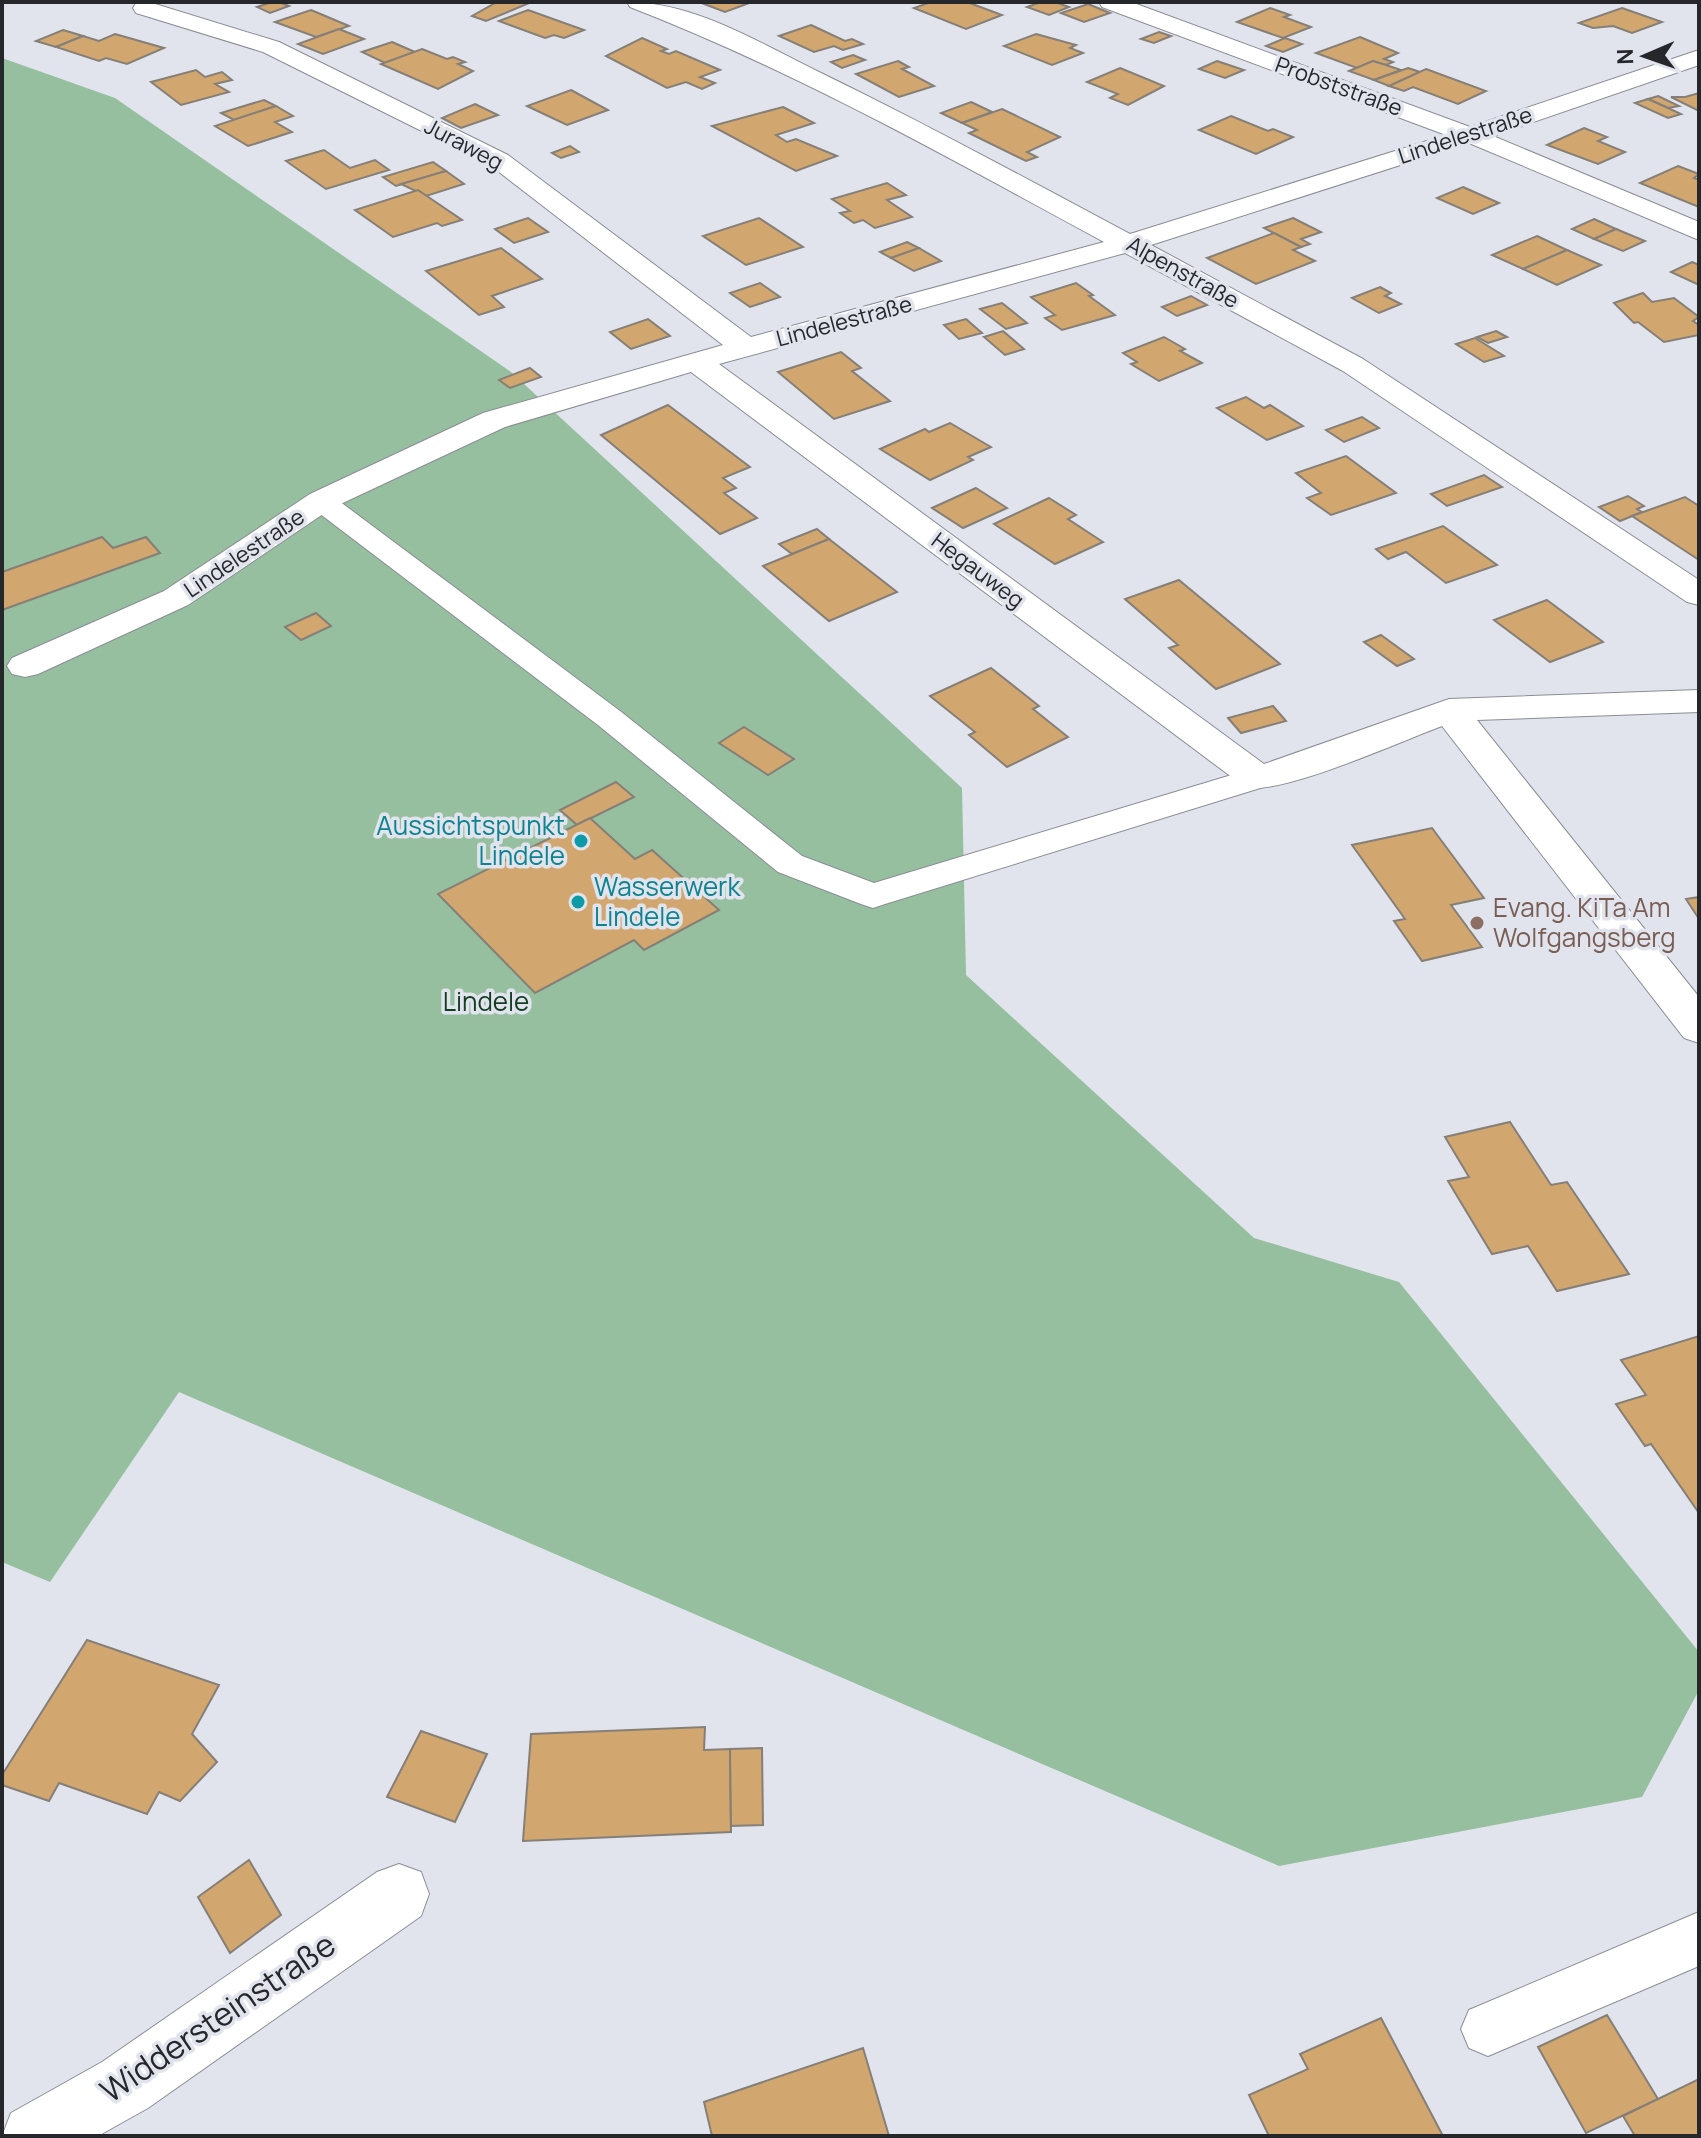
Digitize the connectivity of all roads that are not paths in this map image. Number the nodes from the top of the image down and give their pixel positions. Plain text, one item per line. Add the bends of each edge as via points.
1 (638, 2) edge
2 (1110, 2) edge
3 (144, 8) dead end
4 (1699, 57) edge
5 (1470, 135) junction
6 (1699, 232) edge
7 (1131, 243) junction
8 (746, 348) junction
9 (697, 362) junction
10 (321, 501) junction
11 (1699, 595) edge
12 (25, 666) dead end
13 (1699, 701) edge
14 (1449, 710) junction
15 (1258, 778) junction
16 (1699, 1027) edge
17 (399, 1894) dead end
18 (1699, 1939) edge
19 (1488, 2029) dead end
20 (34, 2136) edge

1 - 7 street, Alpenstraße via 734,39
2 - 5 street, Probststraße
3 - 8 street, Juraweg via 271,47 499,160
4 - 5 street, Lindelestraße
5 - 6 street, Probststraße
5 - 7 street, Lindelestraße
7 - 8 street, Lindelestraße
7 - 11 street, Alpenstraße via 1353,365
8 - 9 street, Lindelestraße
9 - 10 street, Lindelestraße via 494,420
9 - 15 street, Hegauweg
10 - 12 street, Lindelestraße via 176,598
10 - 15 lane via 609,718 790,864 873,896
13 - 14 street
14 - 15 street
14 - 16 street
17 - 20 street, Widdersteinstraße via 125,2085
18 - 19 lane

